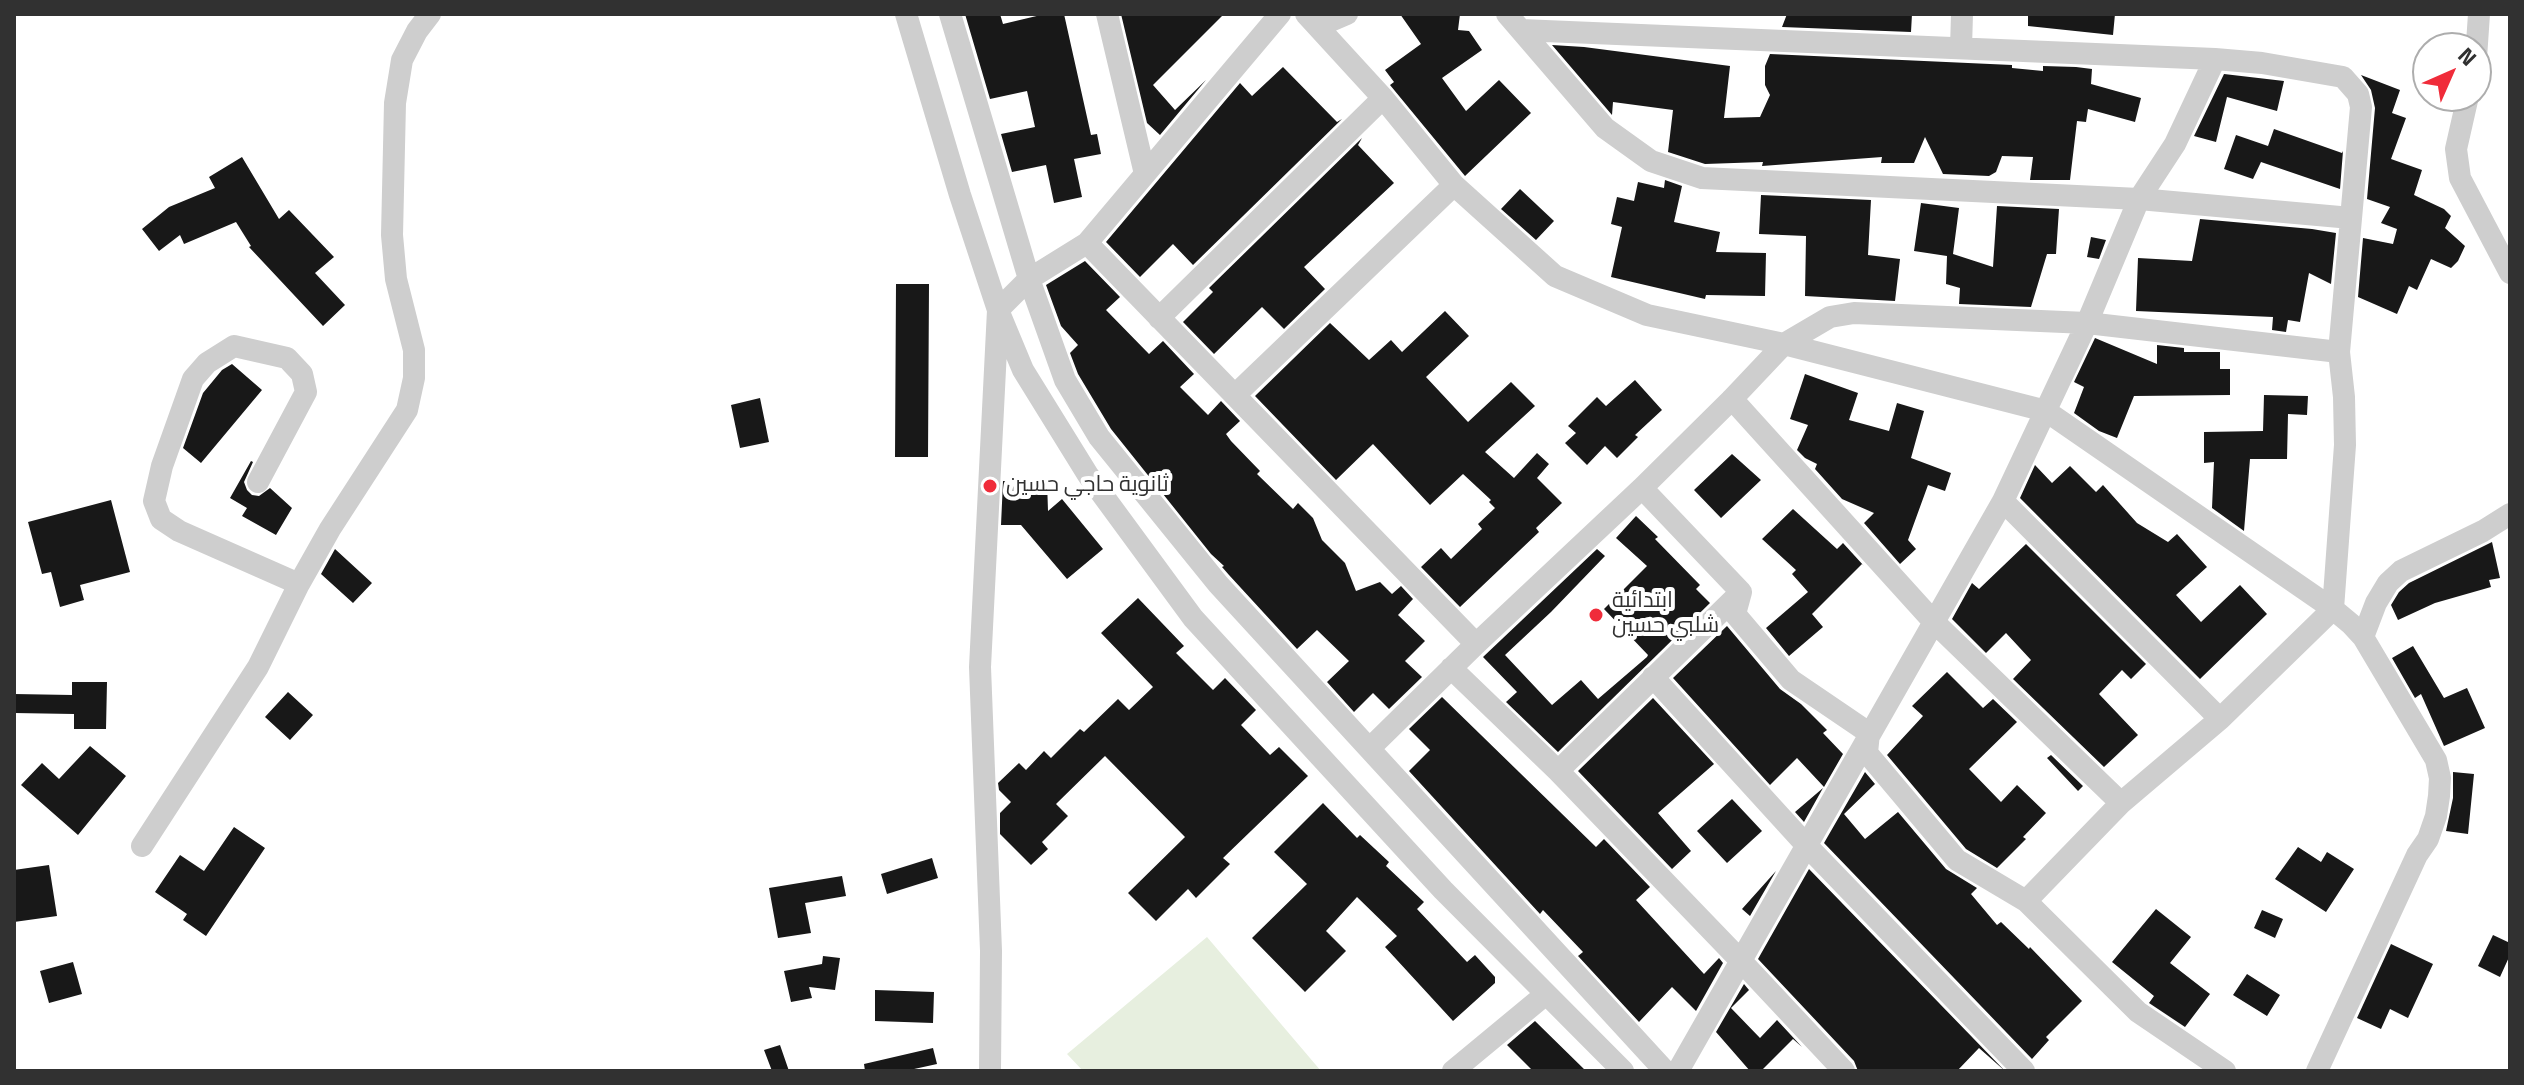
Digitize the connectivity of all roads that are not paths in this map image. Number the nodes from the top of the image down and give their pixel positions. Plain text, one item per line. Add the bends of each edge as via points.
1 (430, 14) edge
2 (906, 14) edge
3 (950, 14) edge
4 (1107, 14) edge
5 (1280, 14) edge
6 (1347, 14) edge
7 (1962, 14) edge
8 (1312, 20) edge
9 (1514, 22) edge
10 (1961, 48) junction
11 (2215, 59) junction
12 (1383, 98) junction
13 (2464, 112) edge
14 (1145, 174) junction
15 (1454, 185) junction
16 (2139, 199) junction
17 (2351, 218) junction
18 (1087, 243) junction
19 (2510, 273) edge
20 (1029, 279) junction
21 (998, 310) junction
22 (1159, 318) junction
23 (2087, 323) junction
24 (1784, 344) junction
25 (2339, 352) junction
26 (1235, 395) junction
27 (1732, 399) junction
28 (2046, 411) junction
29 (258, 482) dead end
30 (1642, 488) junction
31 (2003, 501) junction
32 (2510, 514) edge
33 (2483, 531) junction
34 (2510, 536) edge
35 (299, 584) junction
36 (1741, 592) junction
37 (2333, 609) junction
38 (1933, 621) junction
39 (2363, 637) junction
40 (1476, 644) junction
41 (1451, 668) junction
42 (1653, 677) junction
43 (2220, 719) junction
44 (1869, 733) junction
45 (1370, 748) junction
46 (1558, 771) junction
47 (2121, 803) junction
48 (142, 846) dead end
49 (1808, 847) junction
50 (2026, 901) junction
51 (1741, 961) junction
52 (1546, 994) junction
53 (990, 1071) edge
54 (1453, 1071) edge
55 (1623, 1071) edge
56 (1665, 1071) edge
57 (1678, 1071) edge
58 (1844, 1071) edge
59 (2024, 1071) edge
60 (2225, 1071) edge
61 (2317, 1071) edge

1 - 35 street via 402,60 395,103 392,235 396,279 414,350 412,389 407,410
2 - 21 street
3 - 20 street
4 - 14 street
5 - 14 street
6 - 8 street
7 - 10 street
8 - 12 street
9 - 10 street
9 - 16 street via 1605,128 1651,161 1702,178
10 - 11 street
11 - 16 street via 2175,144
11 - 17 street via 2343,77 2352,85 2361,107
12 - 15 street
12 - 22 street
13 - 19 street via 2456,149 2460,178
14 - 18 street
15 - 24 street via 1555,276 1647,315
15 - 26 street
16 - 17 street
16 - 23 street
17 - 25 street
18 - 20 street
18 - 22 street
20 - 21 street
20 - 45 street via 1065,380 1099,437 1218,584
21 - 52 street via 1023,370 1088,475 1193,618
21 - 53 street via 980,667
22 - 26 street
23 - 24 street via 1854,313 1830,317
23 - 25 street
23 - 28 street
24 - 27 street
24 - 28 street
25 - 37 street via 2345,445
26 - 40 street
27 - 30 street
27 - 38 street
28 - 31 street
28 - 37 street
29 - 35 street via 306,392 302,374 287,358 234,346 193,379 154,501 161,519 179,531
30 - 36 street
30 - 40 street
31 - 38 street
31 - 43 street
32 - 33 street
33 - 34 street
33 - 39 street via 2401,571 2376,603
35 - 48 street via 258,667
36 - 42 street
36 - 44 street via 1735,614 1791,680
37 - 39 street
37 - 43 street
38 - 44 street
38 - 47 street
39 - 61 street via 2436,760 2439,796 2428,839
40 - 41 street
41 - 45 street
41 - 46 street
42 - 46 street
42 - 49 street
43 - 47 street
44 - 49 street
44 - 50 street via 1867,753 1957,860
45 - 56 street
46 - 51 street
47 - 50 street
49 - 51 street
49 - 59 street
50 - 60 street via 2138,1012
51 - 57 street
51 - 58 street
52 - 54 street
52 - 55 street

